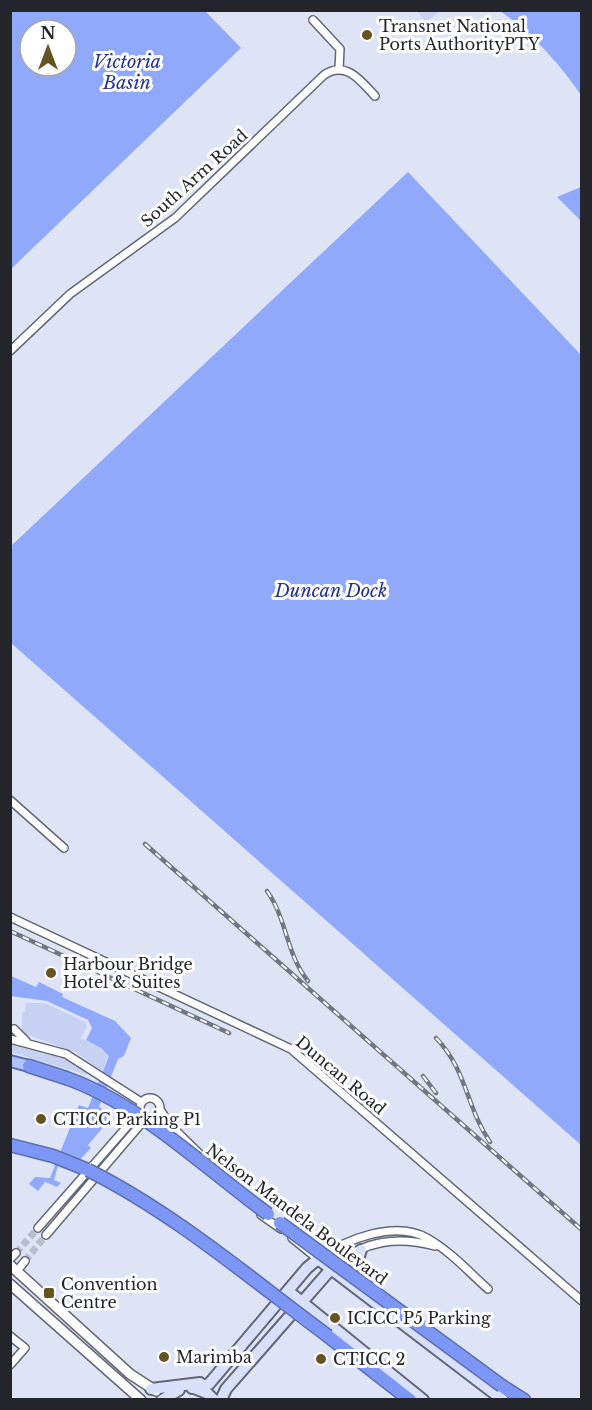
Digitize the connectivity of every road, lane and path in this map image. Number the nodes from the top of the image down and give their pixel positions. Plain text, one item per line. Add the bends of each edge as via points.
1 (313, 20) dead end
2 (339, 69) junction
3 (375, 96) dead end
4 (10, 351) edge
5 (10, 800) edge
6 (64, 848) dead end
7 (10, 917) edge
8 (10, 1021) edge
9 (12, 1035) edge
10 (10, 1061) edge
11 (29, 1066) joint
12 (141, 1102) junction
13 (160, 1109) junction
14 (140, 1112) junction
15 (153, 1117) junction
16 (169, 1124) junction
17 (10, 1145) edge
18 (38, 1228) tunnel mouth
19 (46, 1235) tunnel mouth
20 (441, 1248) junction
21 (361, 1250) junction
22 (318, 1259) junction
23 (25, 1261) tunnel mouth
24 (331, 1269) junction
25 (13, 1271) edge
26 (10, 1284) edge
27 (358, 1289) junction
28 (488, 1289) dead end
29 (288, 1291) junction
30 (302, 1301) junction
31 (582, 1301) edge
32 (10, 1336) edge
33 (10, 1365) edge
34 (214, 1378) junction
35 (502, 1386) junction
36 (192, 1388) junction
37 (151, 1389) junction
38 (166, 1396) edge
39 (502, 1399) edge
40 (141, 1400) edge
41 (214, 1400) edge
42 (221, 1400) edge
43 (410, 1400) edge
44 (423, 1400) edge
45 (492, 1400) edge
46 (519, 1400) edge
47 (524, 1400) edge

1 - 2 street via 340,49
2 - 3 street via 356,76
2 - 4 street, South Arm Road via 324,75 175,218 70,294
5 - 6 street
7 - 31 street, Duncan Road via 291,1049
8 - 9 street
9 - 12 street via 66,1054
10 - 11 main road, Nelson Mandela Boulevard
11 - 35 highway, Nelson Mandela Boulevard, bridge via 94,1089 151,1125
12 - 13 street via 155,1098
12 - 14 street
13 - 15 street
13 - 16 street
14 - 15 street
14 - 18 street
15 - 16 street
15 - 19 street via 141,1125
16 - 22 street via 198,1149 219,1181
17 - 43 highway, bridge via 71,1162 123,1189 198,1240
20 - 21 street via 394,1240 376,1242
20 - 22 street via 419,1235 389,1232 343,1245
20 - 28 street
21 - 24 street
21 - 27 main road via 356,1268
22 - 24 main road
22 - 29 main road
23 - 25 street
24 - 27 main road
24 - 30 main road
25 - 37 street
26 - 40 street
27 - 39 main road
29 - 30 main road
29 - 34 main road
30 - 42 main road via 226,1389
30 - 44 main road
32 - 33 street via 25,1348
34 - 36 main road via 204,1387
34 - 37 main road
35 - 46 highway, Nelson Mandela Boulevard
35 - 47 highway
36 - 38 main road
36 - 41 main road
37 - 38 street
39 - 45 street

